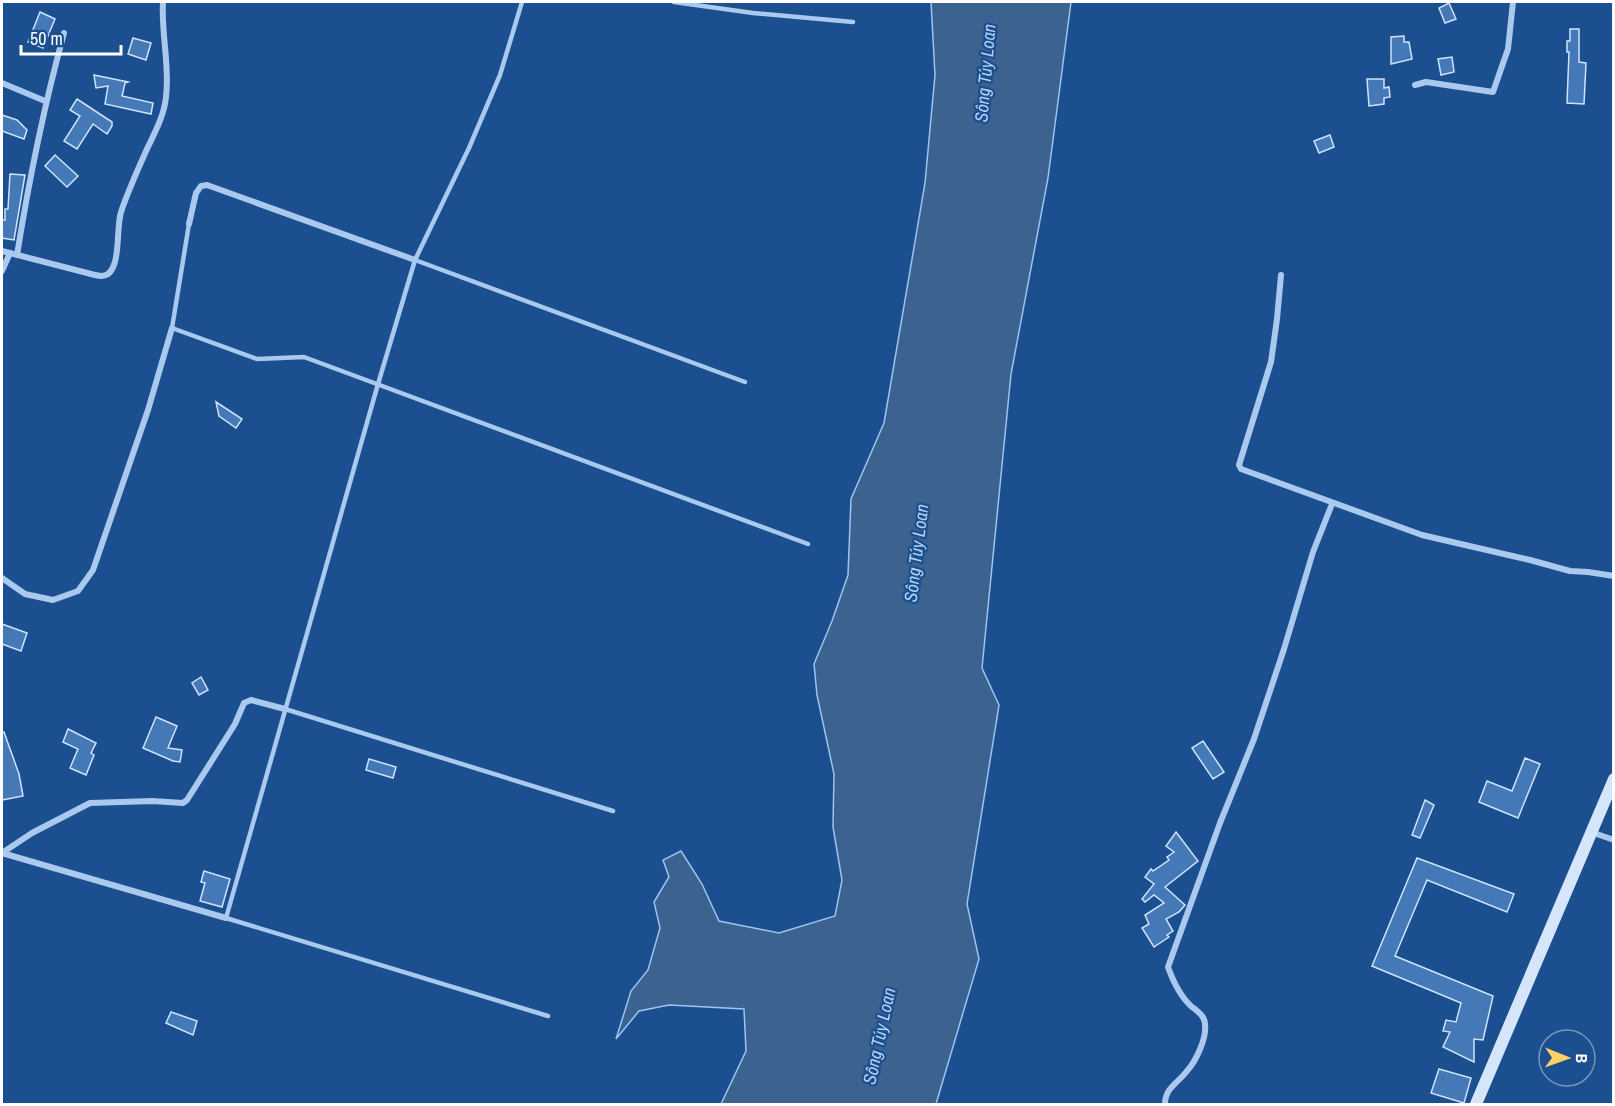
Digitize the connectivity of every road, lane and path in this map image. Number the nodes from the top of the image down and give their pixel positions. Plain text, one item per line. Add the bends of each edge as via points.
1 (163, 2) edge
2 (522, 2) edge
3 (674, 2) edge
4 (1514, 2) edge
5 (853, 22) dead end
6 (64, 33) dead end
7 (2, 83) edge
8 (1415, 85) dead end
9 (45, 101) junction
10 (189, 224) joint
11 (2, 251) edge
12 (9, 253) junction
13 (17, 255) junction
14 (415, 260) junction
15 (2, 271) edge
16 (1281, 275) dead end
17 (172, 328) junction
18 (745, 382) dead end
19 (378, 384) junction
20 (1332, 504) junction
21 (808, 544) dead end
22 (1614, 576) edge
23 (2, 578) edge
24 (285, 710) junction
25 (1614, 779) edge
26 (613, 812) dead end
27 (1590, 831) junction
28 (1614, 840) edge
29 (226, 918) junction
30 (548, 1016) dead end
31 (1165, 1104) edge
32 (1476, 1104) edge

1 - 13 street via 167,59 162,119 121,214 112,268 103,276
2 - 14 lane via 500,75
3 - 5 lane
4 - 8 street via 1508,49 1493,92 1426,82
6 - 9 street
7 - 9 street
9 - 13 street
10 - 14 street via 196,193 207,185
10 - 17 lane
11 - 12 street
12 - 13 street
12 - 15 street
14 - 18 lane
14 - 19 lane
16 - 20 street via 1270,362 1239,465 1243,471
17 - 19 lane via 246,357 304,357
17 - 23 street via 93,570 78,591 53,600 25,594
19 - 21 lane
19 - 24 lane
20 - 22 street via 1461,546 1570,571
20 - 31 street via 1312,552 1254,739 1168,967 1186,1001 1206,1025 1188,1070 1169,1089
24 - 26 lane
24 - 29 lane
24 - 29 street via 251,700 244,703 206,772 183,803 90,802 2,853
25 - 27 street
27 - 28 street
27 - 32 street
29 - 30 lane

